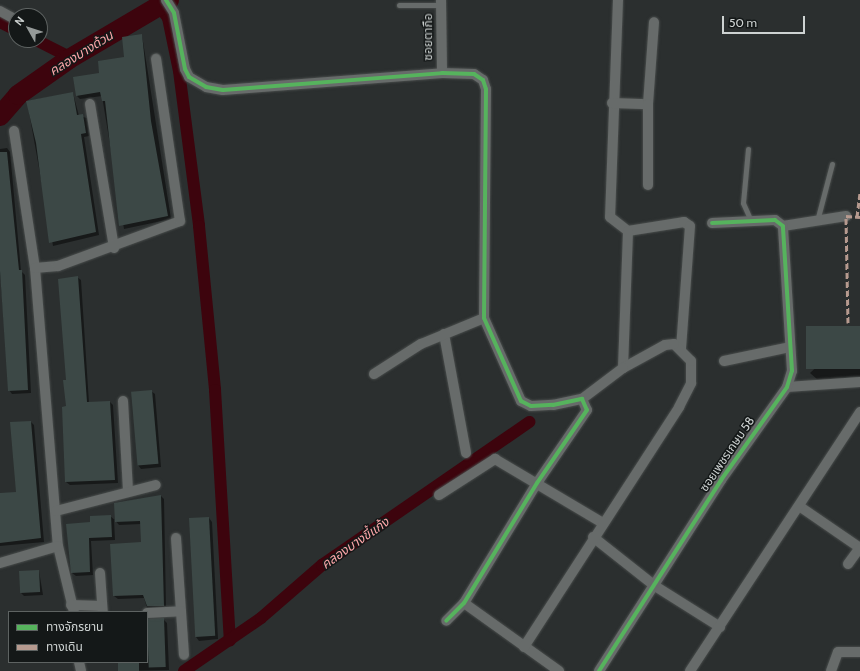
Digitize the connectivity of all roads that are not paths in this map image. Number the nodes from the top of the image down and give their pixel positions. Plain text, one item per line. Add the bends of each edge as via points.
1 (166, 0) edge
2 (618, 0) edge
3 (441, 2) edge
4 (399, 5) dead end
5 (654, 22) dead end
6 (156, 58) dead end
7 (442, 73) junction
8 (612, 103) junction
9 (90, 104) dead end
10 (648, 104) junction
11 (14, 131) dead end
12 (748, 149) dead end
13 (832, 164) dead end
14 (648, 185) dead end
15 (846, 216) dead end
16 (817, 220) junction
17 (751, 221) junction
18 (712, 223) dead end
19 (783, 226) junction
20 (628, 231) junction
21 (114, 248) junction
22 (34, 268) junction
23 (484, 318) junction
24 (444, 334) junction
25 (790, 347) junction
26 (680, 349) junction
27 (724, 361) dead end
28 (623, 368) junction
29 (374, 374) dead end
30 (860, 382) edge
31 (787, 387) junction
32 (582, 399) junction
33 (123, 401) dead end
34 (860, 412) edge
35 (466, 453) dead end
36 (537, 483) junction
37 (156, 485) dead end
38 (128, 490) junction
39 (439, 495) dead end
40 (799, 506) junction
41 (56, 511) junction
42 (603, 523) junction
43 (593, 537) junction
44 (176, 538) dead end
45 (58, 546) junction
46 (859, 548) edge
47 (0, 563) edge
48 (848, 564) dead end
49 (100, 573) dead end
50 (655, 586) junction
51 (464, 603) junction
52 (103, 609) edge
53 (72, 610) edge
54 (181, 611) junction
55 (148, 613) edge
56 (446, 621) dead end
57 (720, 627) junction
58 (524, 647) junction
59 (860, 652) edge
60 (184, 655) dead end
61 (559, 671) edge
62 (599, 671) edge
63 (690, 671) edge
64 (831, 671) edge

1 - 7 street via 174,13 185,69 189,77 206,87 223,90
2 - 8 street
3 - 4 lane
3 - 7 street, ซอยตากือ
5 - 10 street
6 - 21 street via 180,221
7 - 23 street via 474,74 486,89
8 - 10 street
8 - 20 street via 610,218
9 - 21 street
10 - 14 street
11 - 22 street
12 - 17 lane via 742,203
13 - 16 lane
15 - 16 street
16 - 19 street
17 - 18 street
17 - 19 street via 775,220
19 - 25 street, ซอยเพชรเกษม 58
20 - 26 street via 684,222 690,226
20 - 28 street
21 - 22 street via 58,266
22 - 41 street
23 - 24 street
23 - 32 street via 521,401 531,406 553,405
24 - 29 street
24 - 35 street
25 - 27 street
25 - 31 street, ซอยเพชรเกษม 58 via 792,370
26 - 28 street via 674,344 665,345
26 - 42 street via 691,361 691,383
28 - 32 street
30 - 31 street
31 - 50 street, ซอยเพชรเกษม 58 via 721,480
32 - 36 street via 587,410
33 - 38 street
34 - 40 street
36 - 39 street via 495,459
36 - 42 street
36 - 51 street
37 - 38 street
38 - 41 street
40 - 46 street
40 - 57 street
41 - 45 street
42 - 43 street
43 - 50 street
43 - 58 street
44 - 54 street
45 - 47 street
45 - 53 street
46 - 48 street
49 - 52 street
50 - 57 street
50 - 62 street, ซอยเพชรเกษม 58
51 - 56 street
51 - 58 street
52 - 53 street
54 - 55 street
54 - 60 street
57 - 63 street
58 - 61 street
59 - 64 street via 838,652

